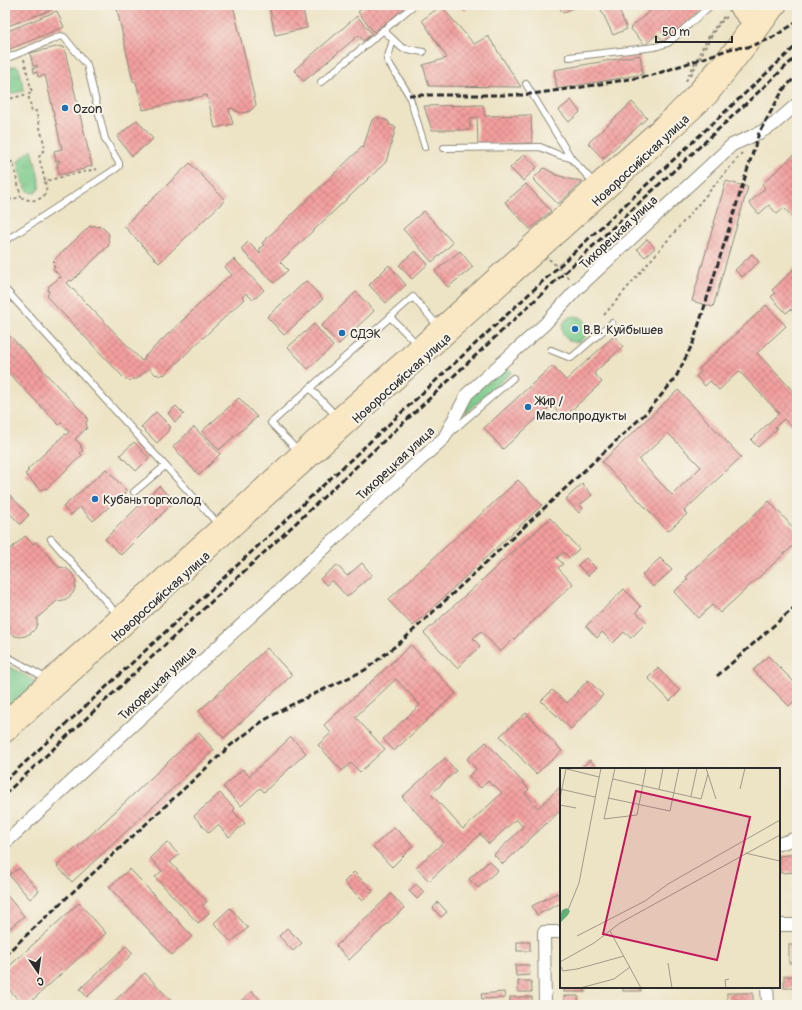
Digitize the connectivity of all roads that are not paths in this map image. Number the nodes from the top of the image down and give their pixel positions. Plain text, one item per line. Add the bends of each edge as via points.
1 (414, 5) edge
2 (711, 5) edge
3 (735, 5) edge
4 (764, 5) edge
5 (779, 5) edge
6 (755, 27) junction
7 (383, 30) junction
8 (393, 40) junction
9 (422, 52) dead end
10 (569, 57) dead end
11 (5, 59) edge
12 (321, 82) dead end
13 (526, 84) dead end
14 (797, 104) edge
15 (425, 147) dead end
16 (444, 148) dead end
17 (571, 158) junction
18 (595, 184) junction
19 (5, 241) edge
20 (5, 289) edge
21 (390, 318) junction
22 (612, 323) dead end
23 (438, 327) junction
24 (418, 345) junction
25 (551, 350) dead end
26 (513, 378) dead end
27 (310, 388) junction
28 (341, 422) junction
29 (444, 438) junction
30 (299, 452) junction
31 (165, 466) junction
32 (134, 492) dead end
33 (224, 530) junction
34 (51, 539) dead end
35 (119, 616) junction
36 (5, 654) edge
37 (47, 680) junction
38 (5, 719) edge
39 (5, 735) edge
40 (797, 838) edge
41 (5, 842) edge
42 (780, 844) edge
43 (780, 925) edge
44 (797, 925) edge
45 (560, 932) edge
46 (767, 988) edge
47 (545, 1005) edge
48 (768, 1005) edge

1 - 7 lane
2 - 10 lane via 664,45
3 - 6 main road
4 - 6 main road, Новороссийская улица
5 - 6 main road, Новороссийская улица
6 - 18 main road, Новороссийская улица via 691,96
6 - 28 main road, Новороссийская улица via 730,71 709,97 606,192
7 - 8 lane
7 - 12 lane
8 - 9 lane via 402,48
8 - 15 lane via 387,60 409,95
11 - 19 lane via 60,36 64,37 87,65 105,139 119,163 117,168
13 - 17 lane
14 - 29 street, Тихорецкая улица via 773,126 732,145 577,289 545,324 467,394
16 - 17 lane via 540,147
17 - 18 lane
18 - 23 main road, Новороссийская улица
20 - 31 lane
21 - 23 lane via 413,297
21 - 24 lane
21 - 27 lane
22 - 25 lane via 571,358
23 - 24 main road, Новороссийская улица
24 - 28 main road, Новороссийская улица
26 - 29 lane
27 - 28 lane
27 - 30 lane via 271,423
28 - 30 main road, Новороссийская улица
28 - 33 main road, Новороссийская улица
29 - 41 street, Тихорецкая улица
30 - 33 main road, Новороссийская улица
31 - 32 lane
31 - 33 lane
33 - 35 main road, Новороссийская улица
33 - 39 main road, Новороссийская улица
34 - 35 lane
35 - 37 main road, Новороссийская улица
36 - 37 lane
37 - 38 main road, Новороссийская улица
40 - 42 street
43 - 44 street
45 - 47 street via 544,932
46 - 48 street

